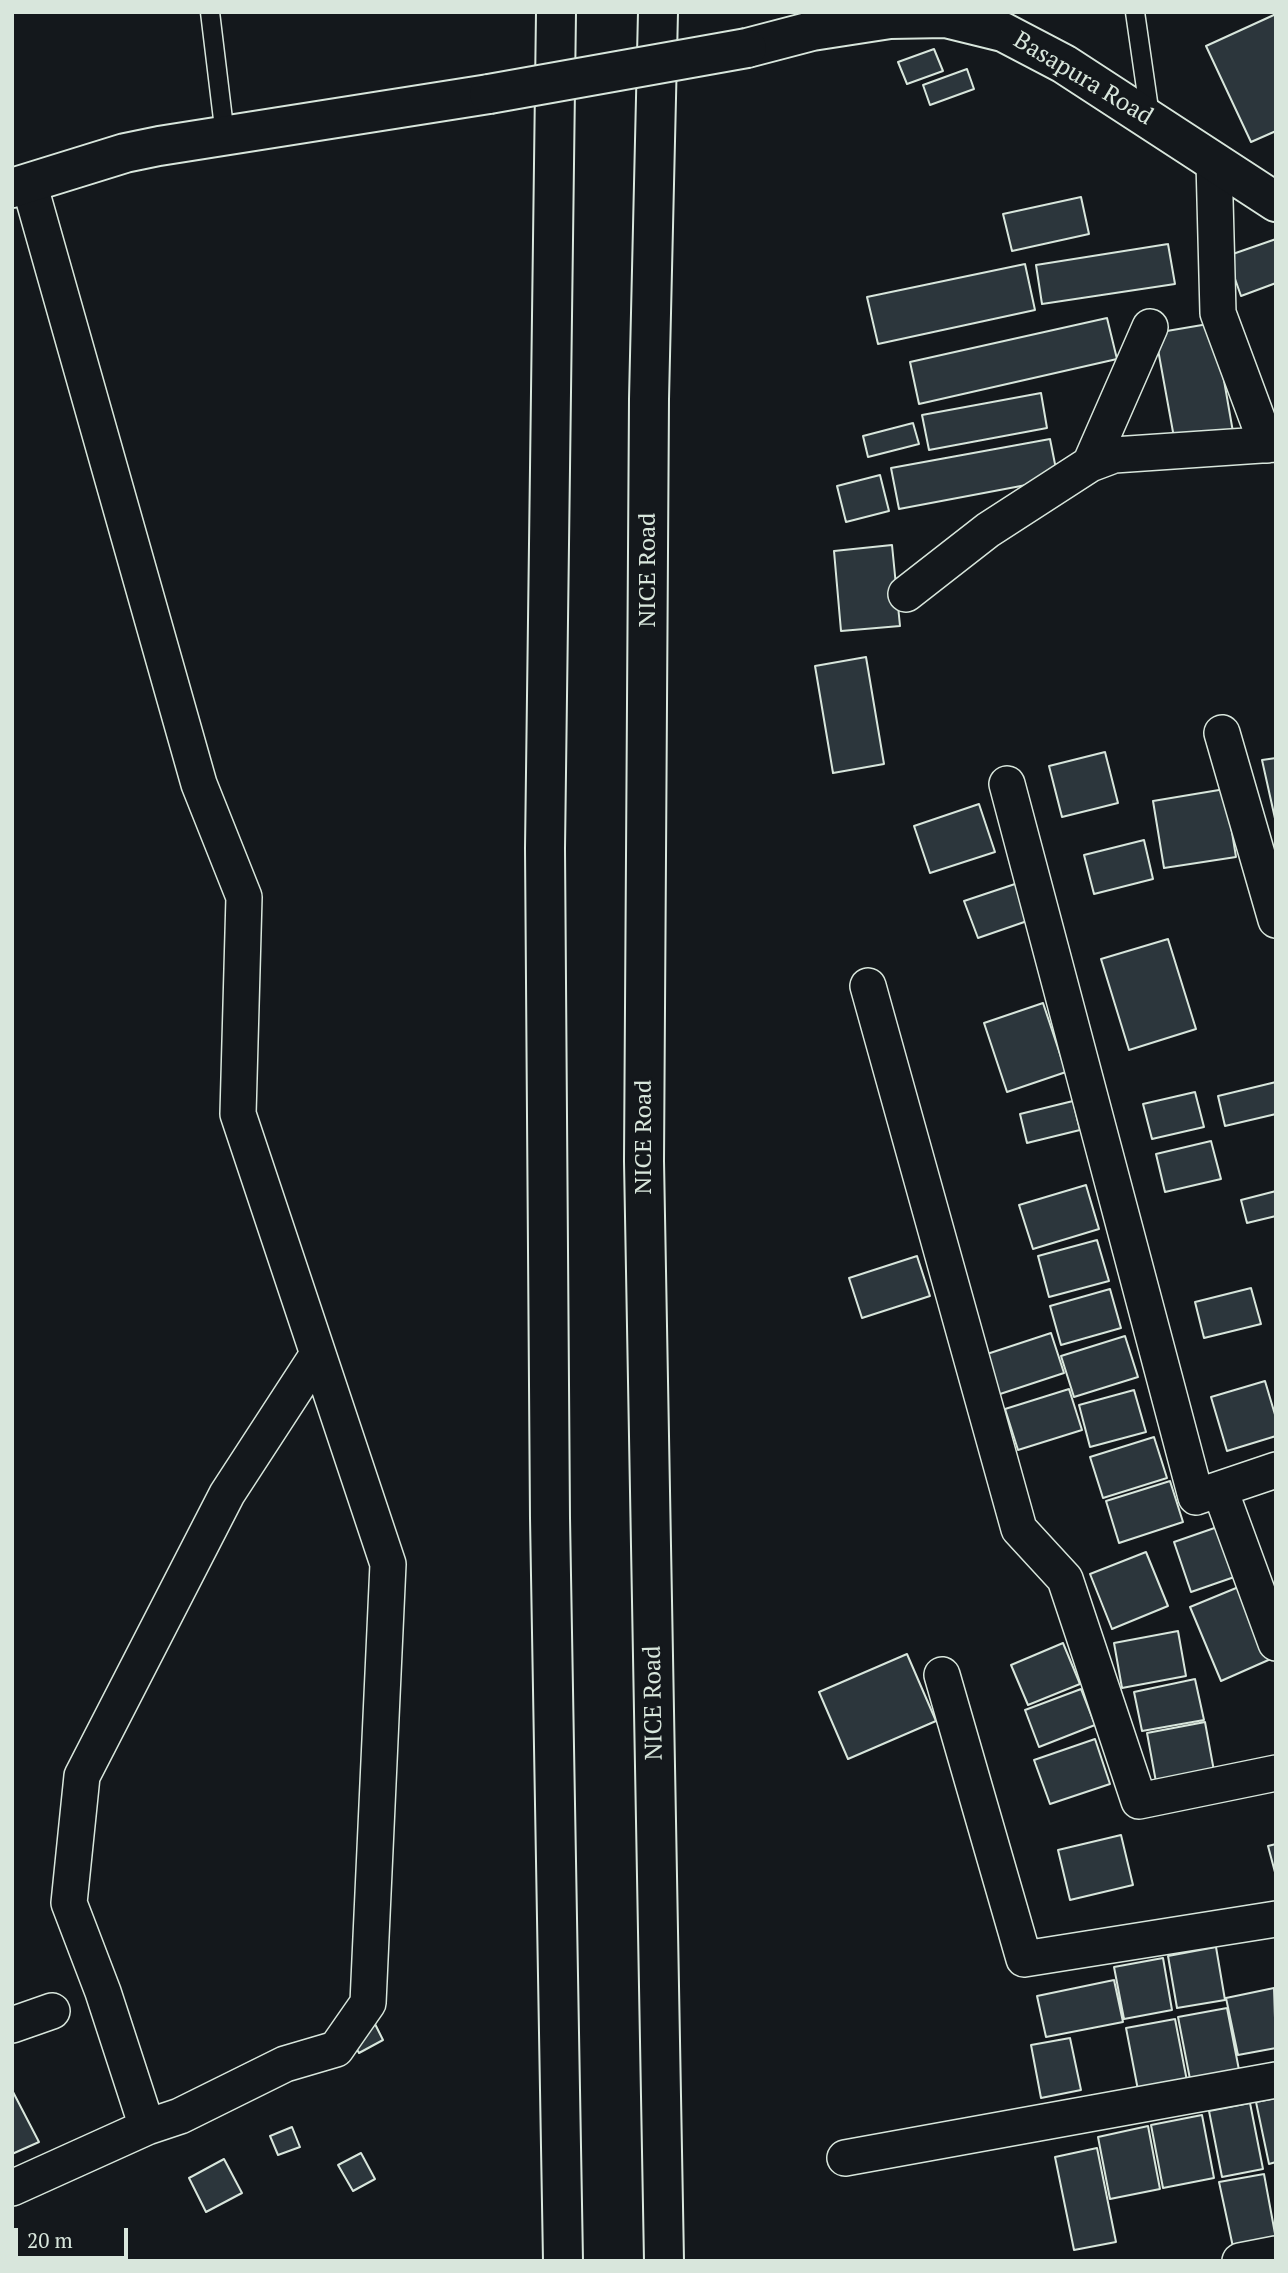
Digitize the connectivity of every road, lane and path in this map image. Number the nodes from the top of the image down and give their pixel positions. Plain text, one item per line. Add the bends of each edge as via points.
1 (210, 12) edge
2 (556, 12) edge
3 (658, 12) edge
4 (1135, 12) edge
5 (1150, 118) junction
6 (225, 136) junction
7 (1214, 162) junction
8 (21, 185) edge
9 (1276, 202) edge
10 (1150, 327) dead end
11 (1271, 444) edge
12 (1090, 464) junction
13 (906, 594) dead end
14 (1222, 733) dead end
15 (1007, 784) dead end
16 (1276, 920) edge
17 (868, 986) dead end
18 (318, 1354) junction
19 (1276, 1470) edge
20 (1220, 1490) junction
21 (1276, 1643) edge
22 (942, 1675) dead end
23 (1276, 1773) edge
24 (1276, 1919) edge
25 (52, 2011) dead end
26 (12, 2025) edge
27 (1276, 2080) edge
28 (147, 2127) junction
29 (845, 2158) dead end
30 (12, 2189) edge
31 (1276, 2254) edge
32 (563, 2261) edge
33 (664, 2261) edge
34 (1240, 2261) edge

1 - 6 lane
2 - 32 main road via 545,862
3 - 33 main road, NICE Road via 649,385 643,1161
4 - 5 lane
5 - 6 main road, Basapura Road, bridge via 1035,46 1003,32 946,19 890,19 489,94
5 - 7 main road, Basapura Road
6 - 8 main road, Basapura Road via 125,153
7 - 9 main road, Basapura Road
7 - 11 street via 1218,313
8 - 18 street via 199,784 244,897 238,1114
10 - 12 street
11 - 12 street via 1114,455
12 - 13 street via 988,530
14 - 16 street
15 - 20 street via 1196,1497
17 - 23 street via 1019,1529 1065,1579 1139,1801
18 - 28 street via 227,1494 82,1776 69,1903
18 - 28 street via 388,1564 368,2003 336,2049 285,2064 180,2116
19 - 20 street
20 - 21 street
22 - 24 street via 1024,1959
25 - 26 street
27 - 29 street
28 - 30 street
31 - 34 street

